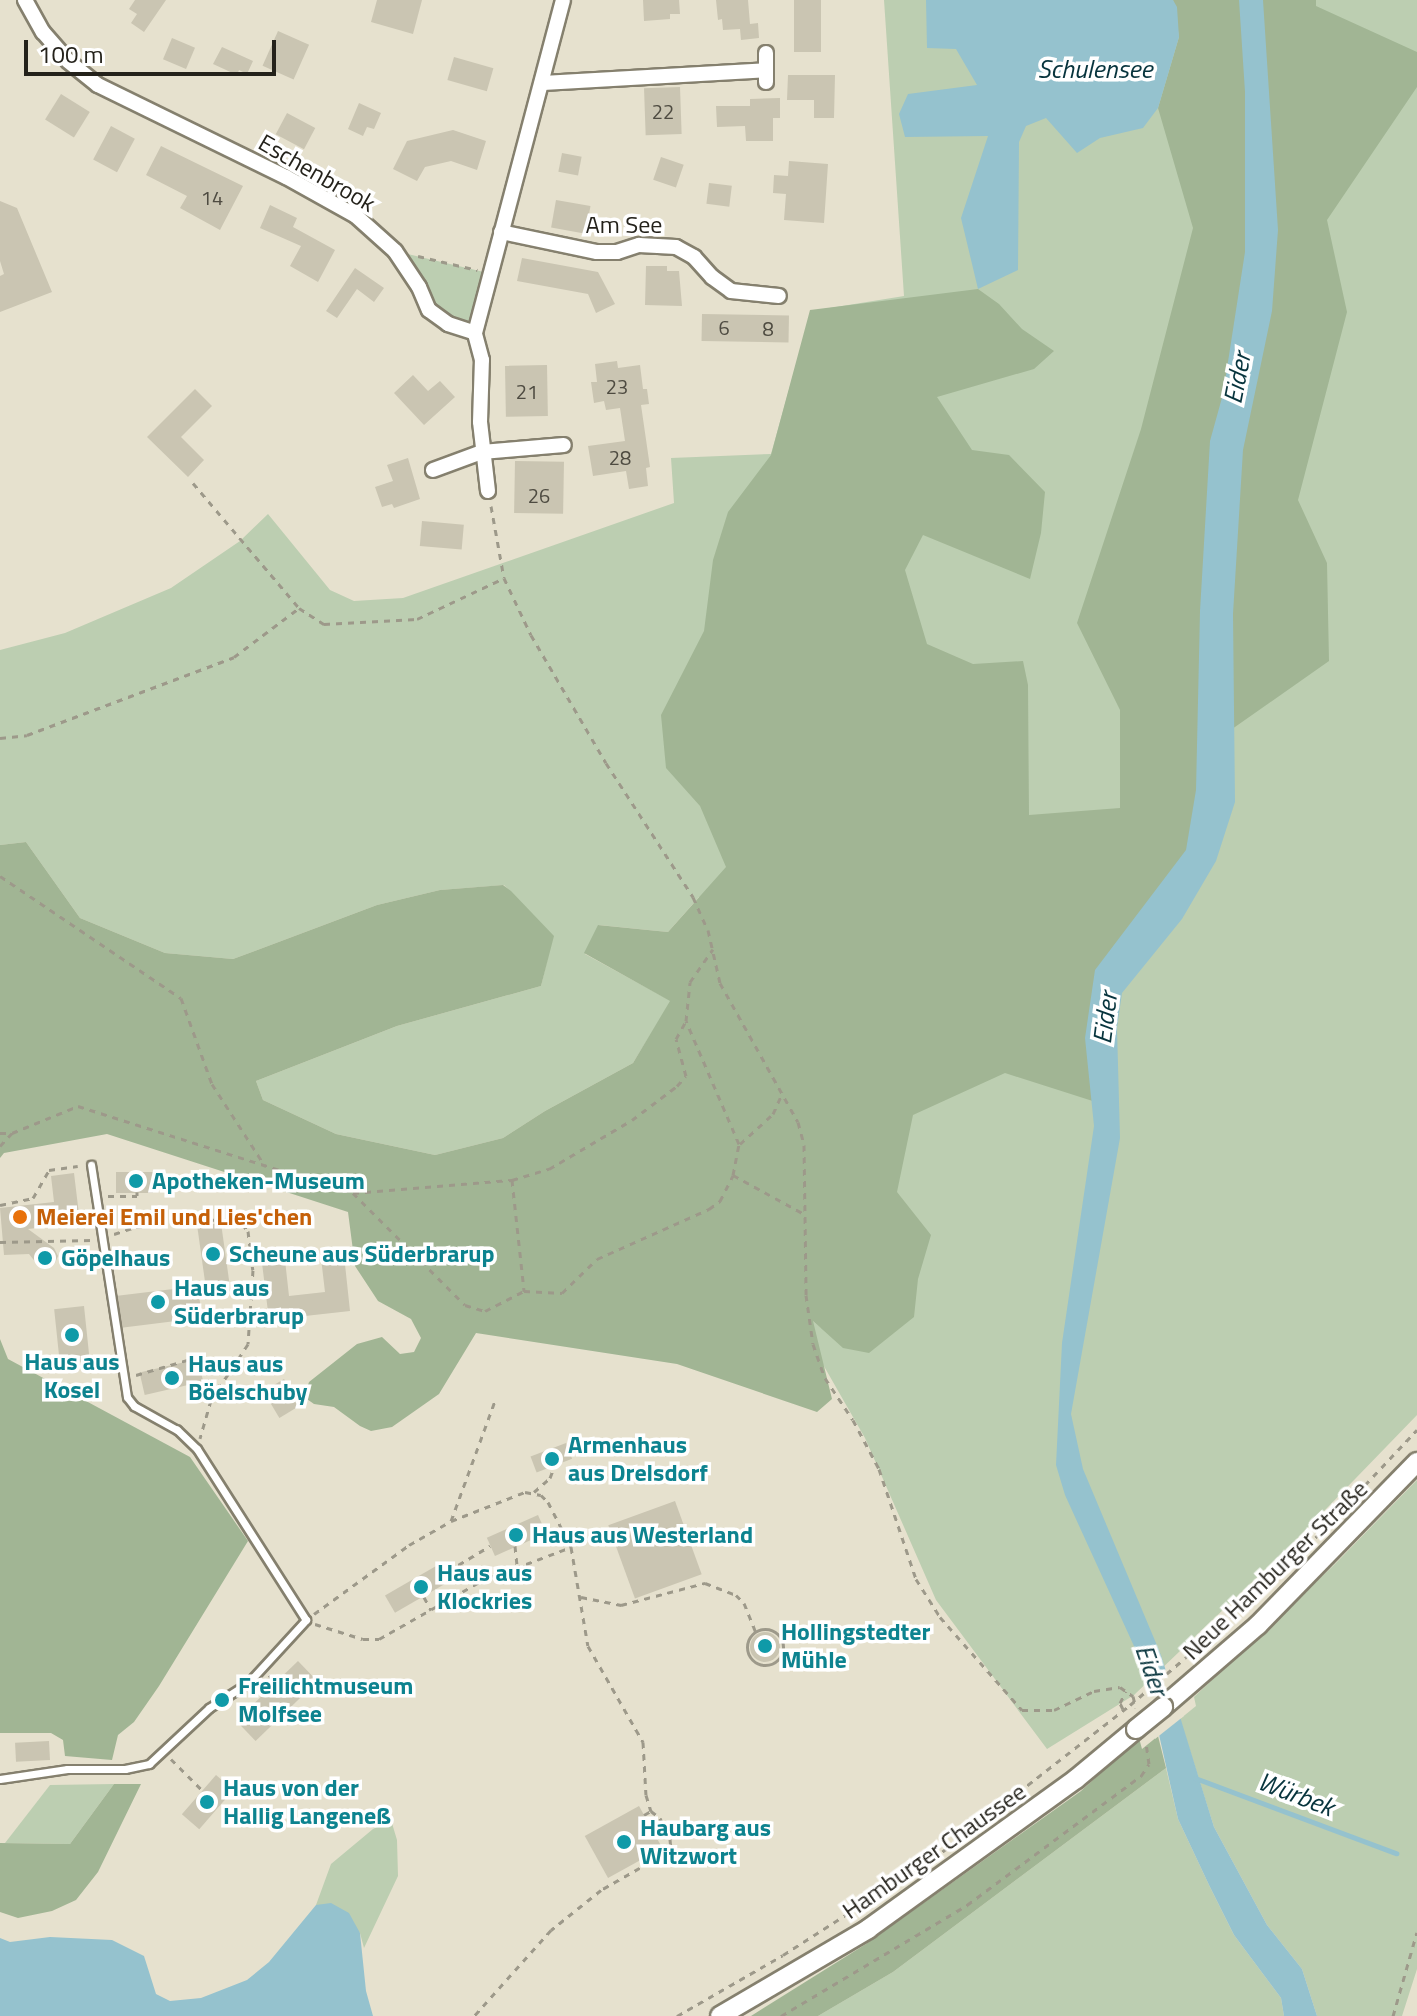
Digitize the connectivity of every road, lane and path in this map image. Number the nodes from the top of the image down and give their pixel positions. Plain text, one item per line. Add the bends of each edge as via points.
1 (25, 0) edge
2 (563, 0) edge
3 (766, 53) dead end
4 (543, 83) junction
5 (501, 232) junction
6 (395, 251) junction
7 (488, 273) junction
8 (779, 296) dead end
9 (475, 333) junction
10 (564, 445) dead end
11 (482, 452) junction
12 (433, 470) dead end
13 (193, 483) dead end
14 (488, 491) joint
15 (504, 578) junction
16 (299, 608) junction
17 (0, 738) edge
18 (0, 876) edge
19 (713, 949) junction
20 (686, 1021) junction
21 (783, 1092) junction
22 (0, 1133) edge
23 (12, 1133) junction
24 (739, 1144) junction
25 (0, 1146) edge
26 (91, 1165) joint
27 (265, 1166) junction
28 (733, 1175) junction
29 (512, 1180) junction
30 (137, 1192) dead end
31 (353, 1193) junction
32 (95, 1195) junction
33 (0, 1205) edge
34 (806, 1215) junction
35 (101, 1239) junction
36 (0, 1242) edge
37 (524, 1291) junction
38 (138, 1385) dead end
39 (219, 1386) junction
40 (495, 1401) dead end
41 (1417, 1430) edge
42 (197, 1449) junction
43 (1417, 1462) edge
44 (554, 1467) dead end
45 (534, 1492) junction
46 (451, 1521) junction
47 (490, 1546) dead end
48 (515, 1546) dead end
49 (571, 1547) junction
50 (517, 1565) junction
51 (448, 1571) dead end
52 (671, 1585) dead end
53 (673, 1591) junction
54 (424, 1597) dead end
55 (581, 1597) junction
56 (431, 1610) junction
57 (306, 1620) junction
58 (755, 1633) junction
59 (1126, 1691) junction
60 (1133, 1696) dead end
61 (1163, 1707) joint
62 (1123, 1709) junction
63 (1147, 1746) dead end
64 (164, 1752) junction
65 (0, 1779) edge
66 (202, 1790) dead end
67 (651, 1811) junction
68 (644, 1815) dead end
69 (1417, 1932) edge
70 (474, 2016) edge
71 (677, 2016) edge
72 (720, 2016) edge
73 (781, 2016) edge
74 (1393, 2016) edge

1 - 6 street, Eschenbrook via 43,32 98,85 356,216
2 - 4 street
3 - 4 street via 766,76
4 - 5 street
5 - 7 street
5 - 8 street, Am See via 597,252 639,245 676,247 731,291
6 - 7 path
6 - 9 street, Eschenbrook via 429,310 448,324
7 - 9 street
9 - 11 street via 482,360
10 - 11 street
11 - 12 street
11 - 14 street
13 - 16 path
14 - 15 path
15 - 16 path via 417,619 324,624
15 - 19 path via 599,750 693,897
16 - 17 path via 234,657 27,735
18 - 27 path via 181,998 212,1084
19 - 20 path via 690,982
19 - 21 path via 720,983 741,1026
20 - 24 path
20 - 29 path via 676,1039 686,1076 677,1086 632,1120 549,1169
21 - 24 path via 773,1114
21 - 34 path via 804,1145
22 - 23 path
23 - 25 path
23 - 27 path via 78,1106
24 - 28 path
26 - 32 lane
26 - 33 path via 49,1170 33,1198
27 - 31 path
28 - 34 path
28 - 37 path via 720,1201 709,1209 597,1259 562,1293
29 - 31 path
29 - 37 path
30 - 32 path
31 - 37 path via 465,1305 485,1311
32 - 35 lane
34 - 59 path via 806,1295 817,1355 825,1378 874,1459 916,1579 940,1617 1022,1710 1054,1710 1107,1687
35 - 36 path
35 - 39 path via 122,1230 199,1220 242,1224 251,1248 252,1325 242,1358
35 - 42 lane via 127,1397
38 - 39 path via 136,1372 201,1356 207,1380
39 - 42 path
40 - 46 path
41 - 62 path, bridge via 1299,1555
42 - 57 lane
43 - 61 main road, Neue Hamburger Straße via 1322,1563
44 - 45 path
45 - 46 path
45 - 49 path via 548,1502
46 - 57 path
47 - 51 path
48 - 50 path
49 - 50 path
49 - 55 path
50 - 56 path
52 - 53 path
53 - 55 path via 621,1605
53 - 58 path via 705,1583 736,1595 750,1610
54 - 56 path
55 - 67 path via 588,1646 643,1742
56 - 57 path via 379,1639 363,1639
57 - 64 lane via 264,1669 194,1720
58 - 58 path via 747,1643 749,1655 764,1665 776,1661 783,1651 782,1638 766,1628
59 - 60 path
59 - 62 path
61 - 72 main road, Hamburger Chaussee, bridge via 1064,1789 868,1929
62 - 71 path via 933,1859
63 - 73 path via 1149,1764 1141,1776 1104,1804 967,1905
64 - 65 lane via 138,1767 67,1769
64 - 66 path
67 - 68 path
67 - 70 path via 660,1818 671,1850 596,1894 551,1930
69 - 74 path

